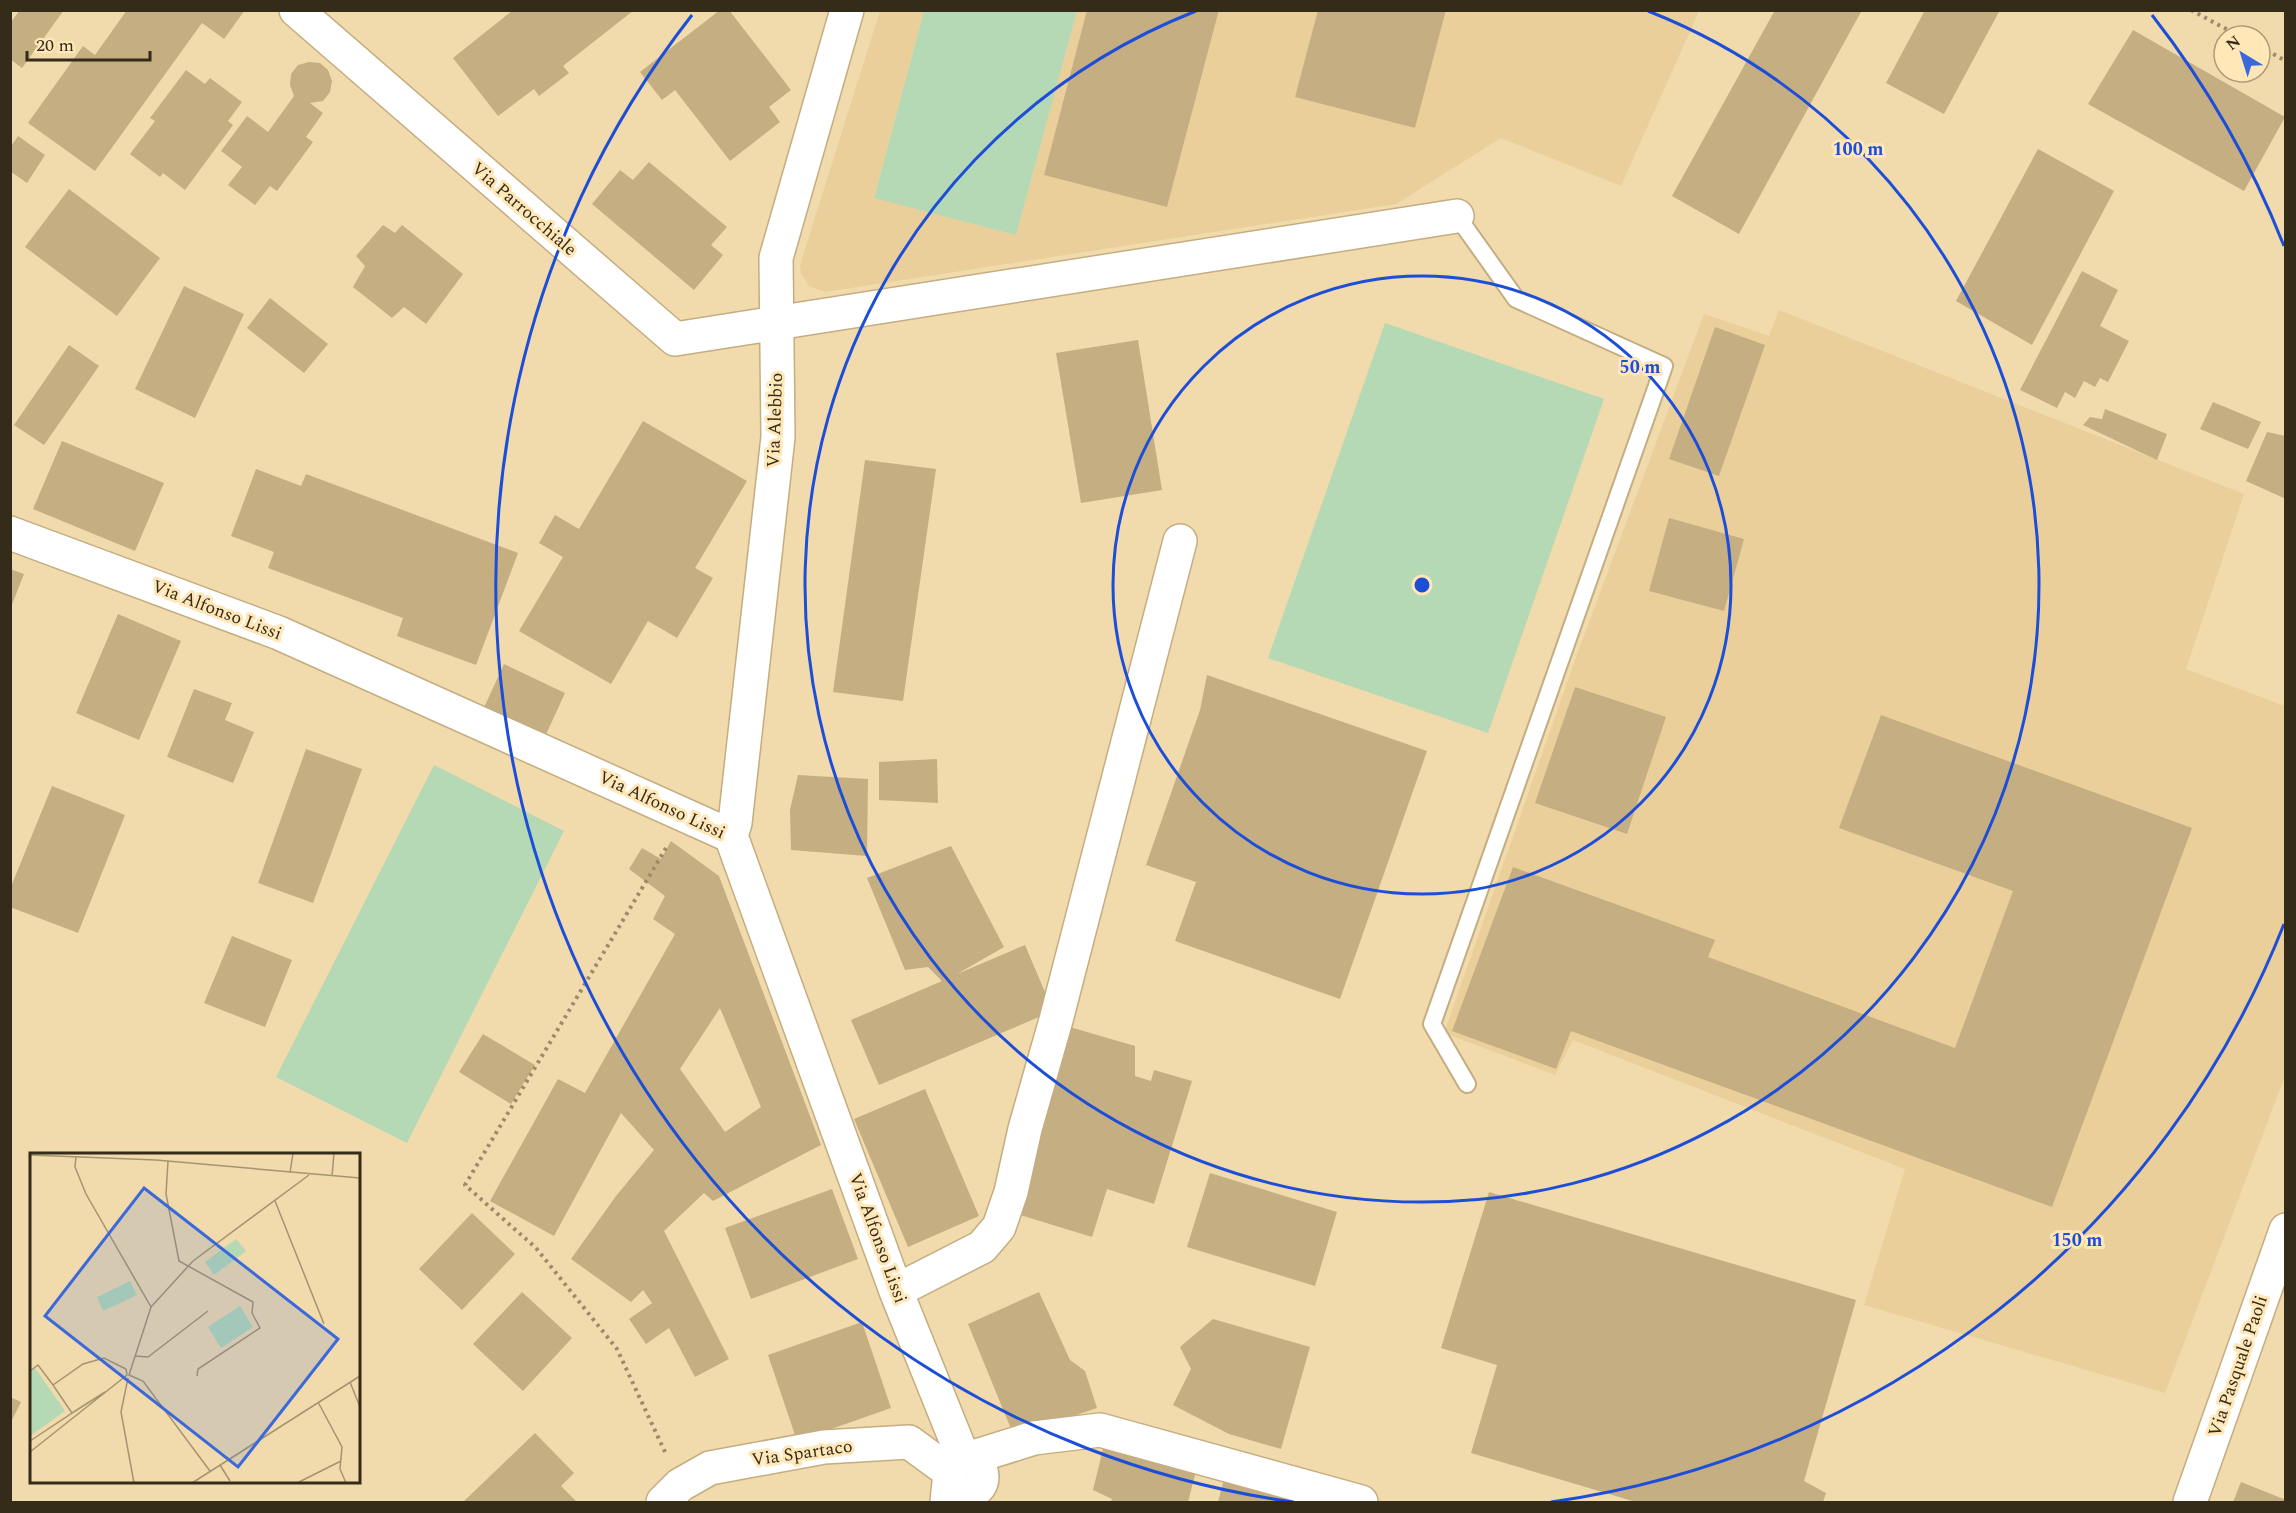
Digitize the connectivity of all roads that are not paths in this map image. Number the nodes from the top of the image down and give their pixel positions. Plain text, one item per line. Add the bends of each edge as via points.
1 (296, 10) edge
2 (846, 10) edge
3 (1457, 216) joint
4 (777, 322) junction
5 (10, 533) edge
6 (1180, 541) dead end
7 (731, 836) junction
8 (1467, 1084) dead end
9 (2286, 1230) edge
10 (896, 1291) junction
11 (964, 1485) edge
12 (672, 1494) edge
13 (1361, 1503) edge
14 (2190, 1503) edge

1 - 4 street, Via Parrocchiale via 675,339
2 - 4 street, Via Alebbio via 776,258
3 - 4 street
3 - 8 lane via 1516,299 1664,366 1432,1024
4 - 7 street, Via Alebbio via 778,436
5 - 7 street, Via Alfonso Lissi via 279,633
6 - 10 street via 999,1227 982,1247
7 - 10 street, Via Alfonso Lissi
9 - 14 street, Via Pasquale Paoli
10 - 11 street, Via Alfonso Lissi
11 - 12 street, Via Spartaco via 909,1442 824,1447 710,1468
11 - 13 street via 1034,1438 1100,1430

